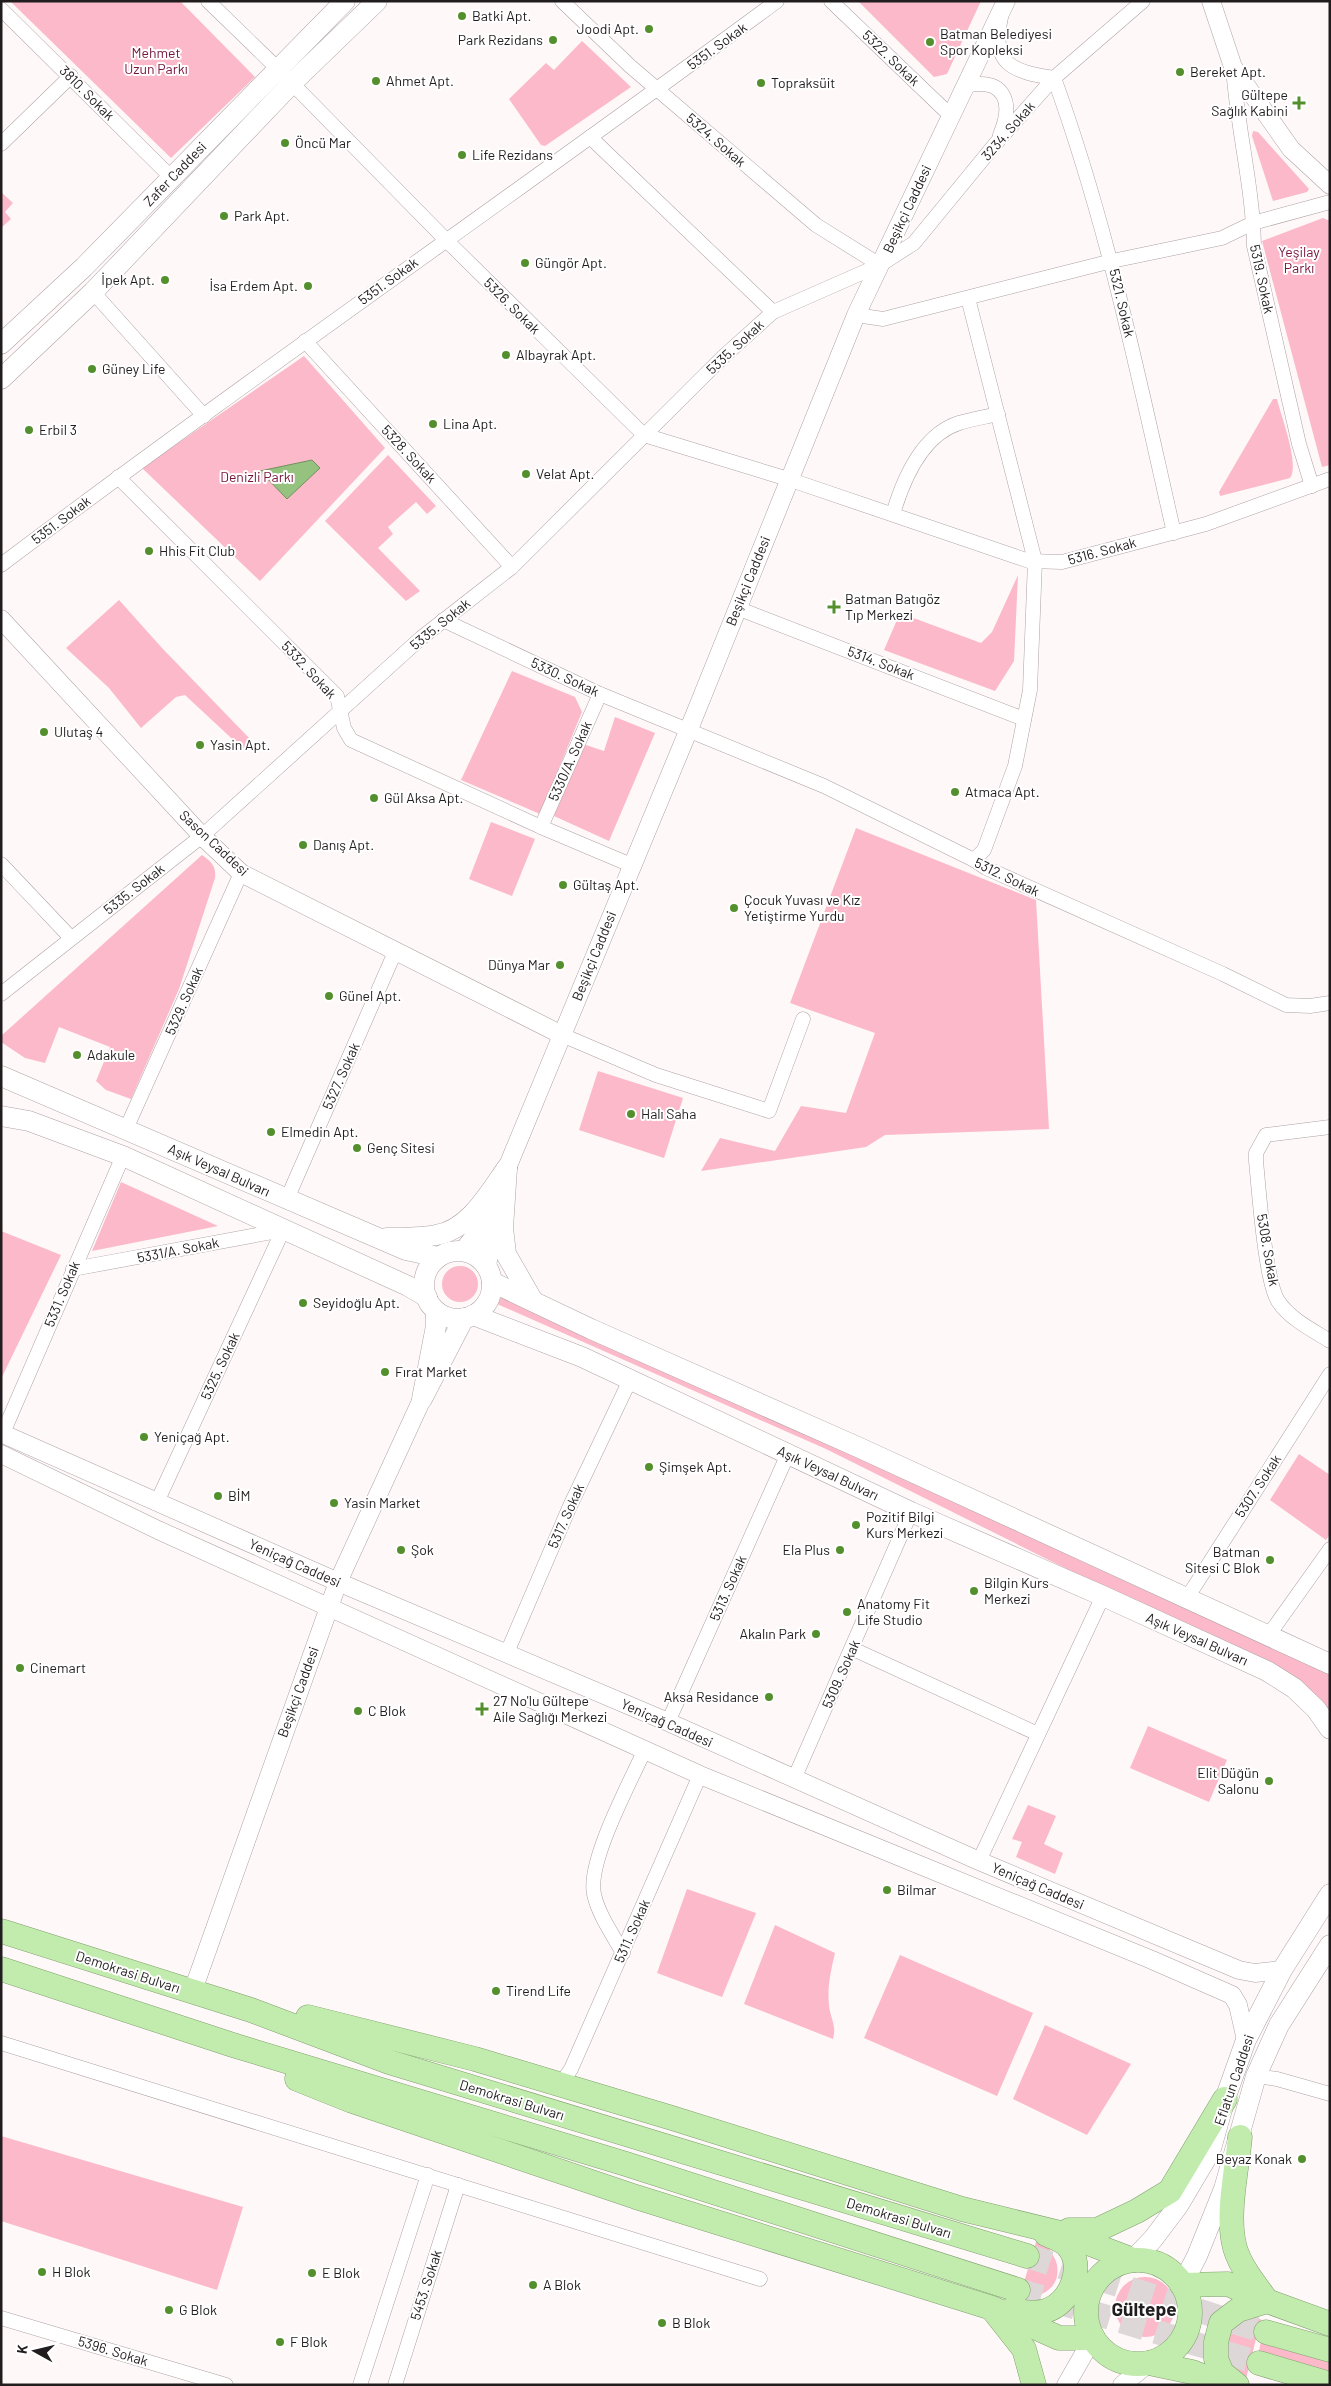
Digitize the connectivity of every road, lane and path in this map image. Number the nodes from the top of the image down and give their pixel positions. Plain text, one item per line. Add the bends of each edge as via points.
1 (208, 1) edge
2 (345, 1) edge
3 (377, 1) edge
4 (562, 1) edge
5 (777, 1) edge
6 (832, 1) edge
7 (1143, 1) edge
8 (1005, 2) edge
9 (1210, 3) edge
10 (1, 9) edge
11 (1233, 67) junction
12 (277, 68) junction
13 (71, 76) junction
14 (1054, 78) junction
15 (292, 83) junction
16 (965, 86) junction
17 (658, 89) junction
18 (951, 116) junction
19 (590, 138) junction
20 (997, 142) junction
21 (1, 144) edge
22 (172, 178) junction
23 (1330, 185) edge
24 (1330, 202) edge
25 (1253, 223) junction
26 (446, 240) junction
27 (1112, 261) junction
28 (880, 265) junction
29 (93, 292) junction
30 (968, 298) junction
31 (773, 312) junction
32 (856, 315) junction
33 (305, 341) junction
34 (1, 344) edge
35 (1, 379) edge
36 (998, 414) junction
37 (204, 416) junction
38 (644, 435) junction
39 (118, 477) junction
40 (788, 479) junction
41 (1330, 479) edge
42 (1312, 486) junction
43 (893, 514) junction
44 (1174, 532) junction
45 (1035, 561) junction
46 (1, 565) edge
47 (512, 567) junction
48 (737, 608) junction
49 (1, 619) edge
50 (443, 620) junction
51 (600, 694) junction
52 (341, 709) junction
53 (1024, 719) junction
54 (689, 729) junction
55 (541, 828) junction
56 (202, 836) junction
57 (974, 860) junction
58 (1, 864) edge
59 (631, 865) junction
60 (241, 873) junction
61 (70, 938) junction
62 (395, 952) junction
63 (1, 994) edge
64 (1330, 1002) edge
65 (803, 1019) dead end
66 (562, 1035) junction
67 (1, 1076) edge
68 (1, 1116) edge
69 (1330, 1126) edge
70 (126, 1129) junction
71 (123, 1156) junction
72 (507, 1168) junction
73 (287, 1199) junction
74 (283, 1230) junction
75 (377, 1238) junction
76 (464, 1251) junction
77 (438, 1257) junction
78 (73, 1269) junction
79 (489, 1274) junction
80 (534, 1302) junction
81 (431, 1304) junction
82 (469, 1317) junction
83 (1330, 1341) edge
84 (1330, 1374) edge
85 (630, 1380) junction
86 (422, 1399) junction
87 (2, 1433) edge
88 (1, 1454) edge
89 (788, 1454) junction
90 (158, 1502) junction
91 (911, 1512) junction
92 (1330, 1549) edge
93 (338, 1582) junction
94 (1103, 1596) junction
95 (1186, 1598) junction
96 (328, 1608) junction
97 (1268, 1636) junction
98 (853, 1648) junction
99 (506, 1655) junction
100 (1330, 1664) edge
101 (668, 1722) junction
102 (1326, 1722) edge
103 (1038, 1734) junction
104 (645, 1749) junction
105 (700, 1775) junction
106 (794, 1779) junction
107 (979, 1862) junction
108 (1330, 1894) edge
109 (1, 1931) edge
110 (1330, 1945) edge
111 (623, 1953) junction
112 (1, 1968) edge
113 (1282, 1970) junction
114 (192, 1993) junction
115 (251, 2010) junction
116 (1246, 2040) junction
117 (1, 2043) edge
118 (236, 2046) junction
119 (1256, 2076) junction
120 (560, 2085) junction
121 (1330, 2094) edge
122 (1225, 2099) junction
123 (1240, 2137) junction
124 (428, 2175) junction
125 (458, 2185) junction
126 (1031, 2225) junction
127 (1027, 2256) tunnel mouth
128 (1133, 2260) junction
129 (760, 2279) dead end
130 (1182, 2285) junction
131 (1018, 2290) tunnel mouth
132 (1267, 2301) junction
133 (992, 2308) junction
134 (1, 2318) edge
135 (1330, 2324) edge
136 (1266, 2332) tunnel mouth
137 (1093, 2338) junction
138 (1330, 2350) edge
139 (1149, 2363) junction
140 (1259, 2363) tunnel mouth
141 (1330, 2384) edge
142 (226, 2385) edge
143 (360, 2385) edge
144 (394, 2385) edge
145 (1034, 2385) edge
146 (1066, 2385) edge
147 (1122, 2385) edge
148 (1224, 2385) edge
149 (1236, 2385) edge

1 - 12 street, 5326. Sokak
2 - 12 main road, Zafer Caddesi
3 - 15 main road
4 - 17 street, 5324. Sokak
5 - 17 street, 5351. Sokak
6 - 18 street, 5322. Sokak
7 - 14 street, 3234. Sokak
8 - 14 street via 999,28 1004,61 1027,74
8 - 16 street, Beşikçi Caddesi
9 - 11 street
10 - 13 street, 3810. Sokak
11 - 23 street via 1291,149
11 - 25 street, 5319. Sokak via 1236,112
12 - 15 street, 5326. Sokak
12 - 22 main road, Zafer Caddesi
13 - 21 street
13 - 22 street, 3810. Sokak
14 - 20 street, 3234. Sokak
14 - 27 street, 5321. Sokak via 1070,120
15 - 26 street, 5326. Sokak
15 - 29 main road
16 - 18 street, Beşikçi Caddesi
16 - 20 street via 992,86 1004,95 1006,122
17 - 19 street, 5351. Sokak
17 - 28 street, 5324. Sokak via 816,225
18 - 28 street, Beşikçi Caddesi
19 - 26 street, 5351. Sokak
19 - 31 street
20 - 28 street, 3234. Sokak via 914,243
22 - 34 main road, Zafer Caddesi via 84,267
24 - 25 street
25 - 27 street via 1222,238
25 - 42 street, 5319. Sokak via 1254,246 1299,444
26 - 33 street, 5351. Sokak
26 - 38 street, 5326. Sokak
27 - 30 street
27 - 44 street, 5321. Sokak
28 - 31 street, 5335. Sokak
28 - 32 street, Beşikçi Caddesi
29 - 35 main road
29 - 37 street
30 - 32 street via 883,319
30 - 36 street
31 - 38 street, 5335. Sokak
32 - 40 street, Beşikçi Caddesi
33 - 37 street, 5351. Sokak
33 - 47 street, 5328. Sokak
36 - 43 street via 958,423 925,446 899,495
36 - 45 street
37 - 39 street, 5351. Sokak
38 - 40 street, 5326. Sokak
38 - 47 street, 5335. Sokak
39 - 46 street, 5351. Sokak
39 - 52 street, 5332. Sokak via 337,696
40 - 43 street, 5316. Sokak
40 - 48 street, Beşikçi Caddesi
41 - 42 street, 5316. Sokak
42 - 44 street, 5316. Sokak via 1206,524
43 - 45 street, 5316. Sokak
44 - 45 street, 5316. Sokak via 1062,562
45 - 53 street via 1030,690
47 - 50 street, 5335. Sokak
48 - 53 street, 5314. Sokak
48 - 54 street, Beşikçi Caddesi
49 - 56 street, Sason Caddesi
50 - 51 street, 5330. Sokak
50 - 52 street, 5335. Sokak
51 - 54 street, 5330. Sokak
51 - 55 street, 5330/A. Sokak
52 - 55 street, 5332. Sokak via 344,728 351,740
52 - 56 street, 5335. Sokak
53 - 57 street via 1015,766 984,850
54 - 57 street, 5312. Sokak via 824,786
54 - 59 street, Beşikçi Caddesi
55 - 59 street, 5332. Sokak
56 - 60 street, Sason Caddesi
56 - 61 street, 5335. Sokak
57 - 64 street, 5312. Sokak via 1286,1005 1310,1006
58 - 61 street
59 - 66 street, Beşikçi Caddesi
60 - 62 street, Sason Caddesi
60 - 70 street, 5329. Sokak
61 - 63 street, 5335. Sokak
62 - 66 street, Sason Caddesi
62 - 73 street, 5327. Sokak
65 - 66 street via 769,1111 656,1075
66 - 72 street, Beşikçi Caddesi
67 - 70 main road, Aşık Veysal Bulvarı
68 - 71 main road, Aşık Veysal Bulvarı via 29,1121
69 - 83 street, 5308. Sokak via 1266,1135 1256,1153 1269,1271 1278,1300 1296,1319
70 - 73 main road, Aşık Veysal Bulvarı
71 - 74 main road, Aşık Veysal Bulvarı
71 - 78 street, 5331. Sokak
72 - 75 main road via 463,1223 438,1235
72 - 76 main road, Beşikçi Caddesi via 477,1232
72 - 79 main road, Beşikçi Caddesi
72 - 80 main road via 503,1228 506,1254
73 - 75 main road, Aşık Veysal Bulvarı
74 - 78 street, 5331/A. Sokak
74 - 81 main road, Aşık Veysal Bulvarı via 408,1286
74 - 90 street, 5325. Sokak
75 - 77 main road, Aşık Veysal Bulvarı via 406,1250
76 - 77 main road, Aşık Veysal Bulvarı
76 - 79 main road via 474,1255
77 - 81 main road via 427,1270 424,1281
78 - 87 street, 5331. Sokak
79 - 80 main road
79 - 82 main road via 491,1294 486,1304
80 - 95 main road
81 - 82 main road, Aşık Veysal Bulvarı via 446,1317
81 - 86 main road, Beşikçi Caddesi via 436,1326
82 - 85 main road, Aşık Veysal Bulvarı via 582,1357
82 - 86 main road, Beşikçi Caddesi
84 - 95 street, 5307. Sokak
85 - 89 main road, Aşık Veysal Bulvarı
85 - 99 street, 5317. Sokak via 570,1506
86 - 93 street, Beşikçi Caddesi
87 - 90 street, Yeniçağ Caddesi
88 - 96 street, Yeniçağ Caddesi
89 - 91 main road, Aşık Veysal Bulvarı
89 - 101 street, 5313. Sokak
90 - 93 street, Yeniçağ Caddesi
91 - 94 main road, Aşık Veysal Bulvarı
91 - 98 street, 5309. Sokak
92 - 97 street
93 - 96 street, Beşikçi Caddesi
93 - 99 street, Yeniçağ Caddesi
94 - 102 main road, Aşık Veysal Bulvarı via 1266,1671 1294,1688
94 - 103 street
95 - 97 main road
96 - 104 street, Yeniçağ Caddesi
96 - 114 street, Beşikçi Caddesi
97 - 100 main road
98 - 103 street
98 - 106 street, 5309. Sokak
99 - 101 street, Yeniçağ Caddesi
101 - 106 street, Yeniçağ Caddesi
103 - 107 street
104 - 105 street, Yeniçağ Caddesi
104 - 111 street via 601,1847 594,1880 598,1905
105 - 111 street, 5311. Sokak
105 - 116 street, Yeniçağ Caddesi via 1232,1995 1238,2005
106 - 107 street, Yeniçağ Caddesi
107 - 113 street, Yeniçağ Caddesi via 1239,1970 1255,1973
108 - 113 main road, Eflatun Caddesi
109 - 114 highway, Demokrasi Bulvarı
110 - 119 main road, Eflatun Caddesi via 1279,2025
111 - 120 street, 5311. Sokak via 571,2069
112 - 118 highway, Demokrasi Bulvarı
113 - 116 main road, Eflatun Caddesi
114 - 115 highway, Demokrasi Bulvarı
115 - 120 highway via 300,2015 475,2059
115 - 127 highway, Demokrasi Bulvarı via 389,2062
116 - 122 main road, Eflatun Caddesi
117 - 124 street
118 - 131 highway, Demokrasi Bulvarı via 626,2164
118 - 133 highway via 294,2077 352,2101 636,2197
119 - 121 street
119 - 123 main road, Eflatun Caddesi
120 - 126 highway via 962,2209
122 - 126 highway via 1170,2191 1098,2230 1074,2231
122 - 128 main road, Eflatun Caddesi via 1210,2152 1178,2206
123 - 130 main road, Eflatun Caddesi via 1224,2189
123 - 132 highway via 1232,2222 1235,2248 1243,2267
124 - 125 street
124 - 143 street
125 - 129 street
125 - 144 street, 5453. Sokak
126 - 128 highway
126 - 133 highway via 1066,2245 1074,2264 1073,2284 1058,2305 1046,2311 1033,2313
128 - 130 highway via 1156,2263 1171,2272
128 - 137 highway via 1109,2270 1091,2291 1087,2318
130 - 132 highway via 1228,2284
130 - 139 highway via 1190,2312 1183,2339 1168,2354
132 - 135 highway
132 - 149 highway via 1238,2310 1222,2323 1216,2342 1216,2358 1222,2373
133 - 137 highway via 1059,2338
133 - 145 highway via 1024,2349
134 - 142 street, 5396. Sokak
136 - 138 highway
137 - 139 highway via 1106,2352 1123,2362
137 - 146 street
139 - 147 street
139 - 148 highway via 1192,2372
140 - 141 highway

